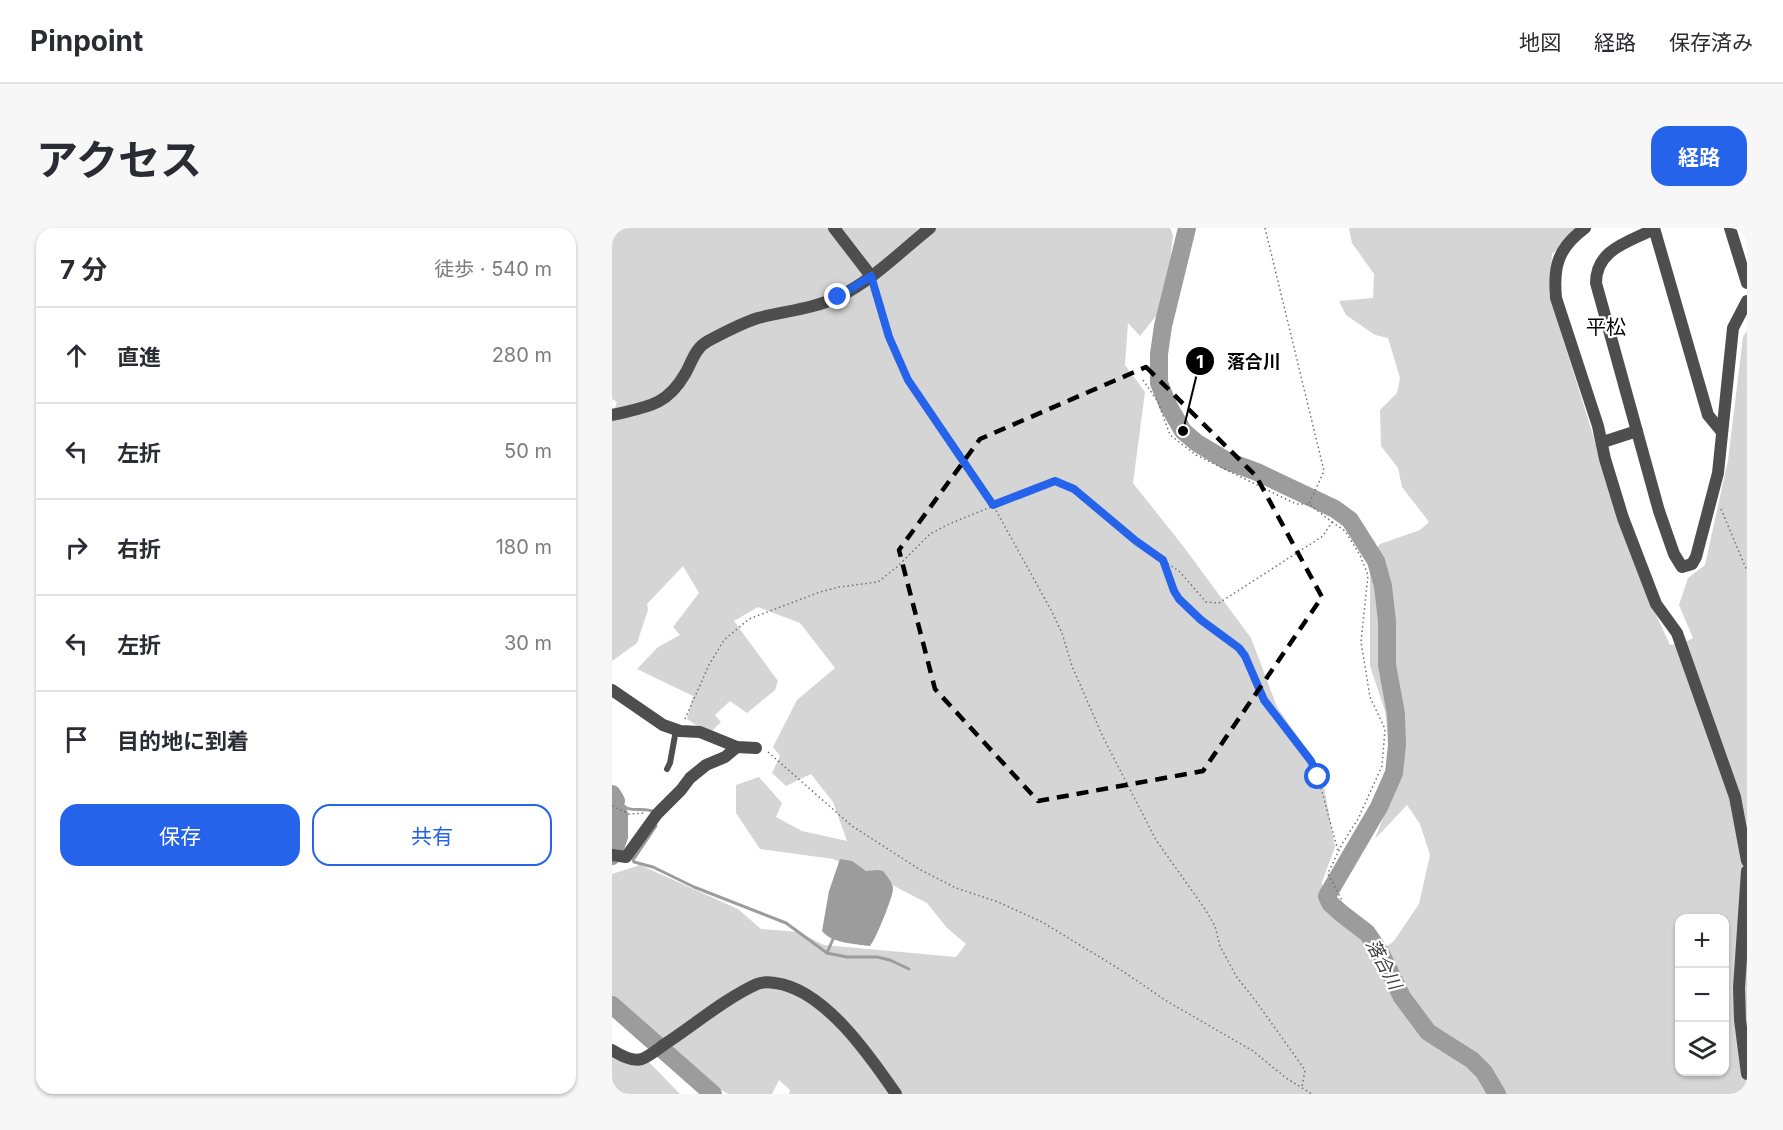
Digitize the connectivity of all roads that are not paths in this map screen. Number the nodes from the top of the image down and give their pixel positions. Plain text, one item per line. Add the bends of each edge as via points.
1 (834, 228) edge
2 (930, 228) edge
3 (1585, 228) edge
4 (1654, 228) edge
5 (1730, 228) edge
6 (871, 276) junction
7 (1747, 283) edge
8 (1747, 301) edge
9 (612, 415) edge
10 (1637, 431) junction
11 (1722, 432) junction
12 (1602, 442) junction
13 (612, 690) edge
14 (678, 730) junction
15 (737, 747) junction
16 (756, 748) road end
17 (667, 769) dead end
18 (612, 855) edge
19 (1747, 861) edge
20 (1747, 871) edge
21 (612, 1050) edge
22 (1747, 1074) edge
23 (896, 1094) edge

1 - 6 street
2 - 6 street
3 - 12 street via 1563,251 1554,279 1556,298
4 - 10 street via 1613,249 1596,270 1596,283
4 - 11 street via 1708,415
5 - 7 street
6 - 9 street via 838,297 756,319 706,342 694,354 673,391 649,407
8 - 11 street via 1733,328
10 - 11 street via 1659,511 1682,567 1692,564 1696,557 1718,473
10 - 12 street
12 - 19 street via 1623,518 1656,604 1677,633 1736,797
13 - 14 street via 663,725
14 - 15 street via 700,732
14 - 17 lane
15 - 16 street
15 - 18 street via 690,778 626,857
20 - 22 street via 1739,988
21 - 23 street via 643,1059 736,996 759,983 773,983 801,993 831,1013 850,1031

